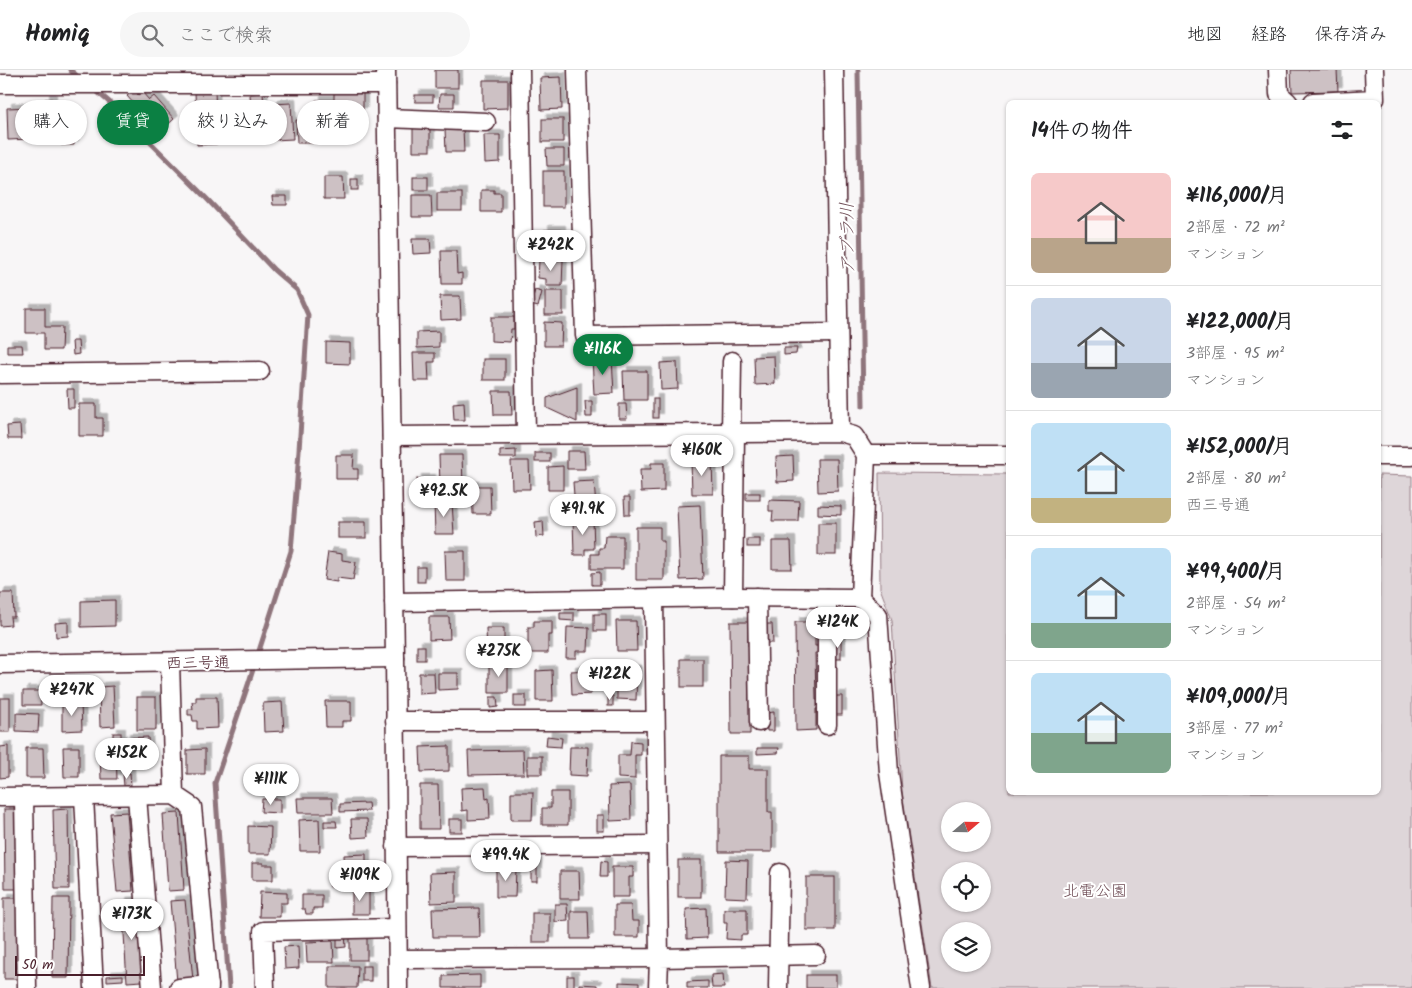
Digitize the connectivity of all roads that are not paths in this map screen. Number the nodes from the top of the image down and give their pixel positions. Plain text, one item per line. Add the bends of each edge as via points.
1 (520, 70) edge
2 (577, 70) edge
3 (834, 70) edge
4 (1278, 70) edge
5 (1374, 70) edge
6 (106, 77) edge
7 (386, 77) edge
8 (0, 84) edge
9 (1286, 100) edge
10 (1354, 100) edge
11 (387, 118) junction
12 (486, 122) dead end
13 (838, 333) junction
14 (732, 361) dead end
15 (260, 371) dead end
16 (0, 374) edge
17 (840, 432) junction
18 (526, 434) junction
19 (733, 434) junction
20 (392, 436) junction
21 (866, 455) junction
22 (1006, 455) edge
23 (1381, 456) edge
24 (1412, 456) edge
25 (733, 597) junction
26 (757, 597) junction
27 (827, 598) junction
28 (860, 598) junction
29 (654, 599) junction
30 (394, 602) junction
31 (395, 658) junction
32 (170, 662) junction
33 (0, 664) edge
34 (395, 721) junction
35 (655, 721) junction
36 (759, 722) dead end
37 (827, 725) dead end
38 (174, 795) junction
39 (137, 796) junction
40 (0, 797) edge
41 (24, 797) junction
42 (84, 797) junction
43 (657, 845) junction
44 (396, 847) junction
45 (780, 873) dead end
46 (397, 928) junction
47 (816, 955) dead end
48 (778, 956) junction
49 (659, 958) junction
50 (398, 959) junction
51 (209, 987) edge
52 (27, 988) edge
53 (94, 988) edge
54 (152, 988) edge
55 (179, 988) edge
56 (265, 988) edge
57 (398, 988) edge
58 (658, 988) edge
59 (778, 988) edge
60 (921, 988) edge

1 - 18 street
2 - 13 street via 584,336
3 - 13 street
4 - 9 street via 1279,94
5 - 10 street via 1375,99
6 - 7 street
6 - 8 street
7 - 11 street
11 - 12 street
11 - 20 street
13 - 17 street
14 - 19 street
15 - 16 street
17 - 19 street
17 - 21 street via 854,436
18 - 19 street
18 - 20 street
19 - 25 street
20 - 30 street
21 - 22 street
21 - 28 street
23 - 24 street
25 - 26 street
25 - 29 street
26 - 27 street
26 - 36 street
27 - 28 street
27 - 37 street
28 - 60 street via 878,615 889,773
29 - 30 street
29 - 35 street
30 - 31 street
31 - 32 street, 西三号通
31 - 34 street
32 - 33 street, 西三号通
32 - 38 street
34 - 35 street
34 - 44 street
35 - 43 street
38 - 39 street
38 - 51 street via 192,807
39 - 42 street
39 - 54 street
40 - 41 street
41 - 42 street
41 - 52 street
42 - 53 street
43 - 44 street
43 - 49 street
44 - 46 street
45 - 48 street
46 - 50 street
46 - 56 street via 263,931
47 - 48 street
48 - 49 street
48 - 59 street
49 - 50 street
49 - 58 street
50 - 57 street
51 - 55 street

